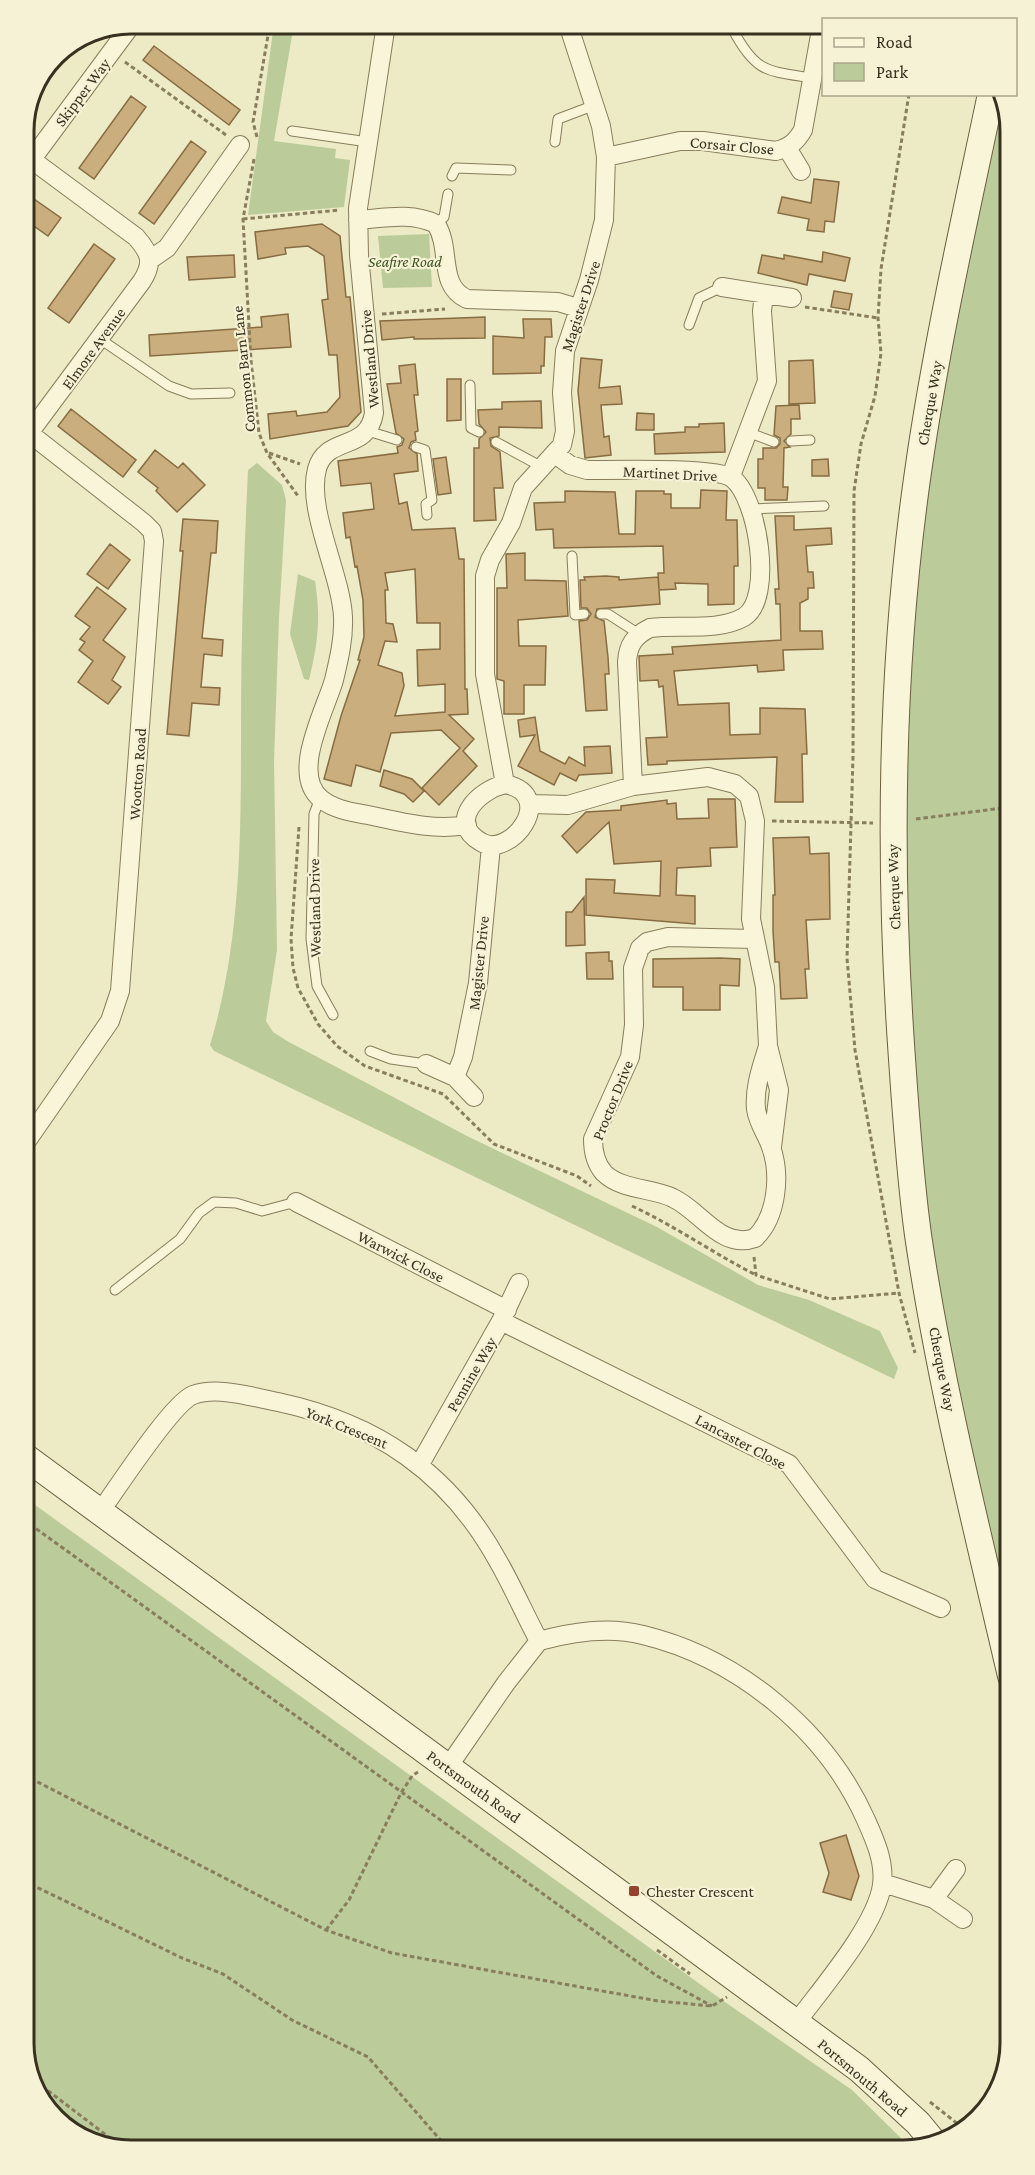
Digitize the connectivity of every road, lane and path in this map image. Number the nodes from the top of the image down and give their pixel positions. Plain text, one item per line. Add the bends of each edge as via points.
1 (268, 34) edge
2 (384, 34) edge
3 (124, 35) edge
4 (572, 35) edge
5 (736, 35) edge
6 (820, 35) edge
7 (111, 52) junction
8 (812, 78) junction
9 (991, 96) edge
10 (595, 105) junction
11 (292, 131) dead end
12 (257, 138) dead end
13 (368, 142) junction
14 (555, 142) dead end
15 (248, 147) junction
16 (35, 148) edge
17 (788, 148) junction
18 (606, 157) junction
19 (35, 162) edge
20 (512, 170) dead end
21 (801, 171) dead end
22 (452, 176) dead end
23 (448, 194) dead end
24 (358, 214) junction
25 (243, 219) junction
26 (436, 224) junction
27 (151, 259) junction
28 (722, 287) joint
29 (764, 294) junction
30 (792, 298) joint
31 (578, 308) junction
32 (445, 309) dead end
33 (365, 316) junction
34 (878, 318) dead end
35 (689, 325) dead end
36 (100, 339) junction
37 (470, 385) dead end
38 (230, 393) dead end
39 (35, 423) edge
40 (368, 430) junction
41 (479, 432) dead end
42 (750, 433) junction
43 (397, 440) dead end
44 (810, 440) dead end
45 (35, 441) edge
46 (791, 441) dead end
47 (496, 442) dead end
48 (774, 442) dead end
49 (416, 447) dead end
50 (549, 460) junction
51 (731, 476) junction
52 (303, 503) dead end
53 (824, 506) dead end
54 (752, 509) junction
55 (427, 515) dead end
56 (572, 556) dead end
57 (601, 614) dead end
58 (584, 615) dead end
59 (639, 634) junction
60 (505, 784) junction
61 (633, 786) junction
62 (320, 798) junction
63 (531, 804) junction
64 (1000, 808) edge
65 (755, 821) junction
66 (891, 823) junction
67 (467, 825) junction
68 (491, 846) junction
69 (754, 939) junction
70 (333, 1016) dead end
71 (370, 1051) dead end
72 (426, 1064) joint
73 (455, 1077) junction
74 (474, 1097) dead end
75 (34, 1130) edge
76 (296, 1202) joint
77 (752, 1239) junction
78 (519, 1283) dead end
79 (115, 1290) dead end
80 (899, 1293) dead end
81 (504, 1316) junction
82 (34, 1464) edge
83 (420, 1464) junction
84 (100, 1512) junction
85 (34, 1527) edge
86 (941, 1608) dead end
87 (1000, 1629) edge
88 (539, 1641) junction
89 (448, 1767) junction
90 (419, 1772) dead end
91 (34, 1779) edge
92 (401, 1793) junction
93 (956, 1869) dead end
94 (883, 1883) junction
95 (34, 1886) edge
96 (934, 1899) junction
97 (963, 1918) dead end
98 (326, 1930) junction
99 (730, 1995) dead end
100 (712, 2006) junction
101 (796, 2023) junction
102 (859, 2069) junction
103 (46, 2089) edge
104 (918, 2123) junction
105 (946, 2131) edge
106 (935, 2135) edge
107 (929, 2137) edge
108 (111, 2139) edge
109 (440, 2140) edge

1 - 12 path via 253,122
2 - 13 street, Westland Drive
3 - 7 street, Skipper Way
4 - 10 street, Magister Drive
5 - 8 lane via 748,58 769,72
6 - 8 street, Corsair Close
7 - 15 path
7 - 16 street, Skipper Way
8 - 17 street, Corsair Close via 803,130
9 - 66 street, Cherque Way via 941,332 918,468 902,631
10 - 14 lane via 558,119
10 - 18 street, Magister Drive
11 - 13 lane
13 - 24 street, Westland Drive
15 - 25 path, Common Barn Lane
15 - 27 street, Elmore Avenue via 167,248
17 - 18 street, Corsair Close via 776,151 680,141
17 - 21 street, Corsair Close
18 - 31 street, Magister Drive via 604,220
19 - 27 street via 136,237
20 - 22 lane via 456,168
23 - 26 lane via 444,217
24 - 25 path
24 - 26 street via 425,218
24 - 33 street, Westland Drive
25 - 52 path, Common Barn Lane via 259,433 267,453
26 - 31 street via 446,249 449,282 458,295 480,301 558,302
27 - 36 street, Elmore Avenue via 142,282
28 - 29 street
28 - 35 lane via 699,298
29 - 30 street
29 - 42 street via 767,381
30 - 34 path via 801,307
31 - 50 street, Magister Drive via 565,351 565,431
32 - 33 path
33 - 40 street, Westland Drive via 374,413
36 - 38 lane via 169,386 191,394
36 - 39 street, Elmore Avenue
37 - 41 lane via 471,428
40 - 43 lane
40 - 62 street, Westland Drive via 327,452 316,470 320,517 342,606 344,631 333,682 308,759 311,786
42 - 48 lane
42 - 51 street
44 - 46 lane
45 - 75 street, Wootton Road via 144,523 154,540 120,991 110,1022
47 - 50 lane
49 - 55 lane via 425,450 432,500 426,504
50 - 51 street, Martinet Drive via 587,470 700,471
50 - 60 street, Magister Drive via 523,488 485,576 485,674
51 - 54 street, Martinet Drive
53 - 54 lane
54 - 59 street, Martinet Drive via 758,546 759,596 746,616 722,624 662,627
56 - 58 lane via 575,615
57 - 59 lane via 608,614
59 - 61 street via 631,642 627,662
60 - 63 street via 519,789
60 - 67 street via 488,789 473,801
61 - 63 street via 568,805
61 - 65 street via 708,777 723,779 749,796
62 - 67 street via 346,811 411,824 448,829
62 - 70 lane, Westland Drive via 314,814 311,939 317,986
63 - 68 street via 529,816 517,833 503,844
64 - 66 path
65 - 66 path
65 - 69 street via 751,898
66 - 87 street, Cherque Way via 895,962 918,1235 959,1452
67 - 68 street via 476,838
68 - 73 street, Magister Drive via 478,983 463,1057
69 - 77 street via 765,987 768,1046 755,1094 760,1125 772,1147 775,1167 773,1206 762,1232
69 - 77 street, Proctor Drive via 668,937 647,942 640,948 633,968 630,1057 597,1128 593,1150 605,1174 674,1198 729,1239
71 - 72 lane via 391,1059
72 - 73 street
73 - 74 street
76 - 79 lane via 262,1211 236,1203 214,1202 199,1213 180,1239
76 - 81 street, Warwick Close
77 - 80 path via 756,1275 776,1284 830,1299
78 - 81 street, Pennine Way
81 - 83 street, Pennine Way
81 - 86 street, Lancaster Close via 789,1464 875,1579
82 - 84 street, Portsmouth Road
83 - 84 street, York Crescent via 356,1426 297,1406 218,1392 191,1395 172,1413
83 - 88 street, York Crescent via 453,1496 498,1560
84 - 89 street, Portsmouth Road
85 - 92 path
88 - 89 street
88 - 94 street via 571,1633 641,1634 683,1647 750,1682 796,1721 855,1795 880,1853
89 - 101 street, Portsmouth Road
90 - 92 path
91 - 98 path
92 - 98 path via 349,1900
92 - 100 path via 657,1976
93 - 96 street
94 - 96 street
94 - 101 street via 879,1902 866,1925
95 - 109 path via 223,1974 292,2020 368,2057
96 - 97 street
98 - 100 path via 392,1953 658,2001
99 - 100 path
101 - 102 street, Portsmouth Road
102 - 104 street, Portsmouth Road
102 - 105 street
103 - 108 path
104 - 106 street, Portsmouth Road
104 - 107 street, Portsmouth Road

